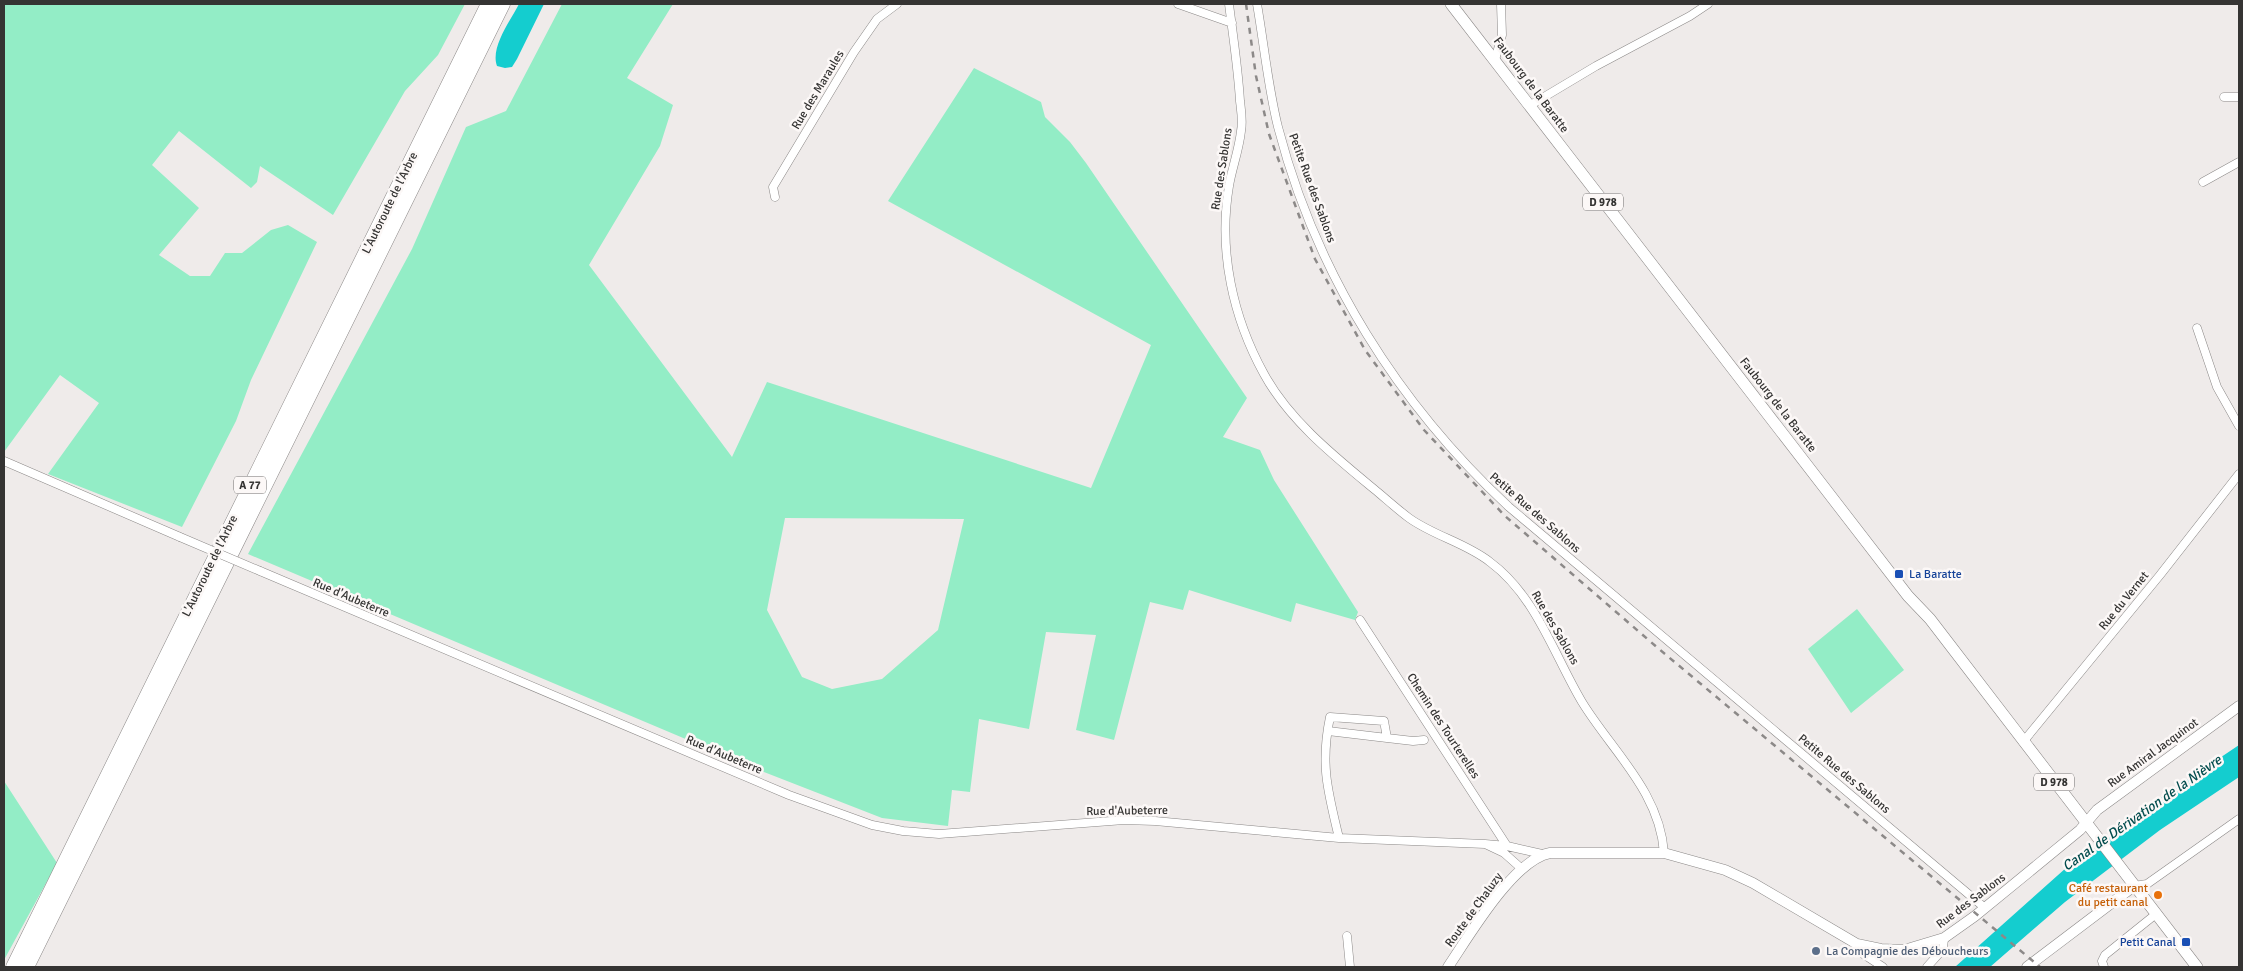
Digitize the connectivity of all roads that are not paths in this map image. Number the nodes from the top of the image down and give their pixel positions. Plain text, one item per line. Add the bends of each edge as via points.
1 (488, 4) edge
2 (503, 4) edge
3 (897, 4) edge
4 (1178, 4) edge
5 (1229, 4) edge
6 (1258, 4) edge
7 (1451, 4) edge
8 (1500, 4) edge
9 (1708, 4) edge
10 (1232, 23) junction
11 (1495, 60) junction
12 (2224, 97) dead end
13 (2239, 97) edge
14 (1529, 106) junction
15 (2239, 162) edge
16 (2203, 182) dead end
17 (775, 197) dead end
18 (2197, 328) dead end
19 (2239, 426) edge
20 (4, 461) edge
21 (2239, 474) edge
22 (1360, 620) dead end
23 (2239, 706) edge
24 (1328, 731) junction
25 (1388, 738) junction
26 (1424, 740) dead end
27 (2023, 742) junction
28 (2238, 820) edge
29 (2085, 822) junction
30 (1339, 838) junction
31 (1485, 844) junction
32 (1508, 846) junction
33 (1664, 853) junction
34 (1542, 854) junction
35 (1522, 868) junction
36 (2134, 886) junction
37 (1985, 908) junction
38 (2156, 914) junction
39 (1347, 936) dead end
40 (1944, 938) junction
41 (1857, 944) junction
42 (13, 967) edge
43 (28, 967) edge
44 (1350, 967) edge
45 (1448, 967) edge
46 (1883, 967) edge
47 (1927, 967) edge
48 (2026, 967) edge
49 (2104, 967) edge
50 (2196, 967) edge

1 - 42 highway, L'Autoroute de l'Arbre / A 77
2 - 43 highway, L'Autoroute de l'Arbre / A 77
3 - 17 street, Rue des Maraules via 877,20 854,52 773,186
4 - 10 street
5 - 10 street, Rue des Sablons
6 - 37 street, Petite Rue des Sablons via 1278,126 1301,199 1328,264 1392,375 1431,427 1509,507
7 - 11 main road, Faubourg de la Baratte / D 978
8 - 11 street via 1502,35
9 - 14 street
10 - 33 street, Rue des Sablons via 1242,130 1229,188 1226,220 1230,286 1243,329 1265,375 1282,401 1307,428 1402,512 1434,533 1467,547 1504,573 1531,606 1583,703 1645,791 1660,828
11 - 14 main road, Faubourg de la Baratte / D 978
12 - 13 street
14 - 27 main road, Faubourg de la Baratte / D 978
15 - 16 street
18 - 19 street via 2217,387
20 - 30 street, Rue d'Aubeterre, bridge via 789,795 872,825 939,834 1124,820
21 - 27 street, Rue du Vernet
22 - 32 street, Chemin des Tourterelles
23 - 29 street, Rue Amiral Jacquinot
24 - 25 street
24 - 25 street via 1330,717 1384,721
24 - 30 street via 1326,784
25 - 26 street
27 - 29 main road, Faubourg de la Baratte / D 978
28 - 36 street via 2147,884
29 - 36 main road, D 978
29 - 37 street, Rue des Sablons via 2080,830
30 - 31 street, Rue d'Aubeterre
31 - 32 street, Rue d'Aubeterre
31 - 35 street, Rue d'Aubeterre via 1504,853
32 - 34 street, Rue d'Aubeterre
33 - 34 street via 1596,851
33 - 41 street, Rue des Sablons via 1725,870 1753,882
34 - 35 street, Route de Chaluzy
35 - 45 street, Route de Chaluzy
36 - 38 main road, D 978
36 - 48 street
37 - 40 street, Rue des Sablons
38 - 49 street via 2105,955
38 - 50 main road, D 978
39 - 44 street
40 - 41 street, Rue des Sablons via 1904,950
40 - 47 street via 1943,949
41 - 46 street via 1860,952

